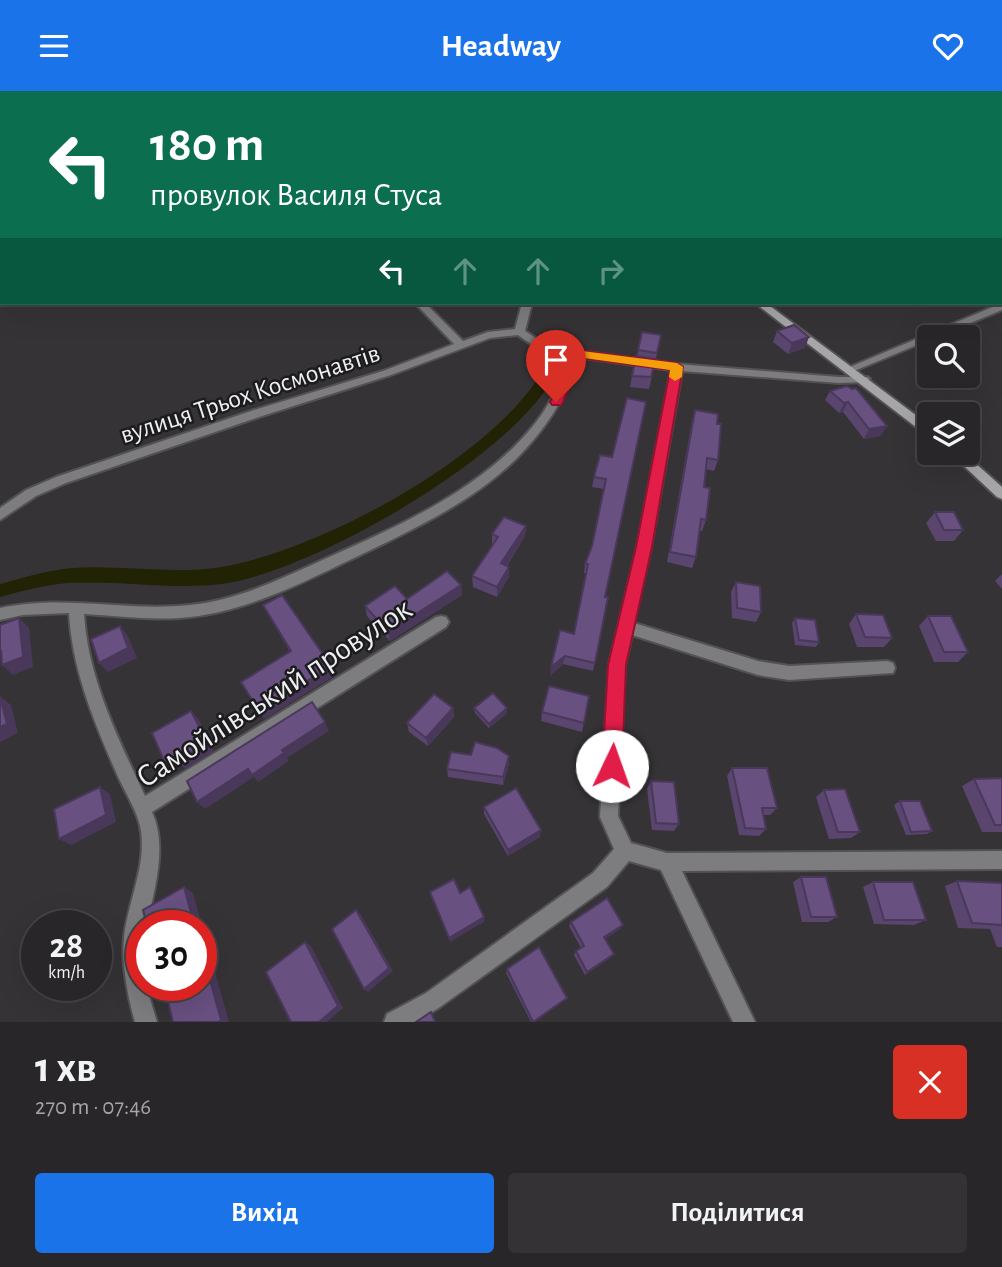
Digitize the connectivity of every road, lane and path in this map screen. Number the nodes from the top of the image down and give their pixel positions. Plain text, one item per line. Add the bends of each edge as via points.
1 (90, 91) edge
2 (101, 91) edge
3 (142, 91) edge
4 (422, 305) edge
5 (527, 305) edge
6 (763, 305) edge
7 (1002, 306) edge
8 (520, 333) junction
9 (461, 345) junction
10 (570, 353) junction
11 (677, 367) junction
12 (850, 369) junction
13 (864, 379) junction
14 (917, 421) edge
15 (971, 465) edge
16 (1001, 490) edge
17 (0, 515) edge
18 (76, 608) junction
19 (0, 614) edge
20 (441, 622) dead end
21 (627, 627) junction
22 (887, 668) dead end
23 (141, 808) junction
24 (625, 851) junction
25 (1002, 860) edge
26 (667, 862) junction
27 (146, 1022) edge
28 (395, 1022) edge
29 (744, 1022) edge

1 - 2 street
2 - 3 street
4 - 9 street
5 - 8 street
6 - 12 main road
7 - 12 street
8 - 9 street, вулиця Трьох Космонавтів via 488,335
8 - 10 street via 545,349
9 - 17 street, вулиця Трьох Космонавтів via 61,480 31,493
10 - 11 street
10 - 18 street via 574,362 568,380 523,443 442,507 408,526 298,578 234,602 189,611
11 - 13 street
11 - 21 street
12 - 13 main road
13 - 14 main road
15 - 16 main road
18 - 19 street via 39,607
18 - 23 street via 75,631 83,660
20 - 23 street, Самойлівський провулок
21 - 22 street via 758,668 789,673
21 - 24 street via 617,665 609,817
23 - 27 street, Самойлівський провулок via 149,826 150,860 134,939 139,999
24 - 26 street
24 - 28 street via 600,880
25 - 26 street
26 - 29 street

